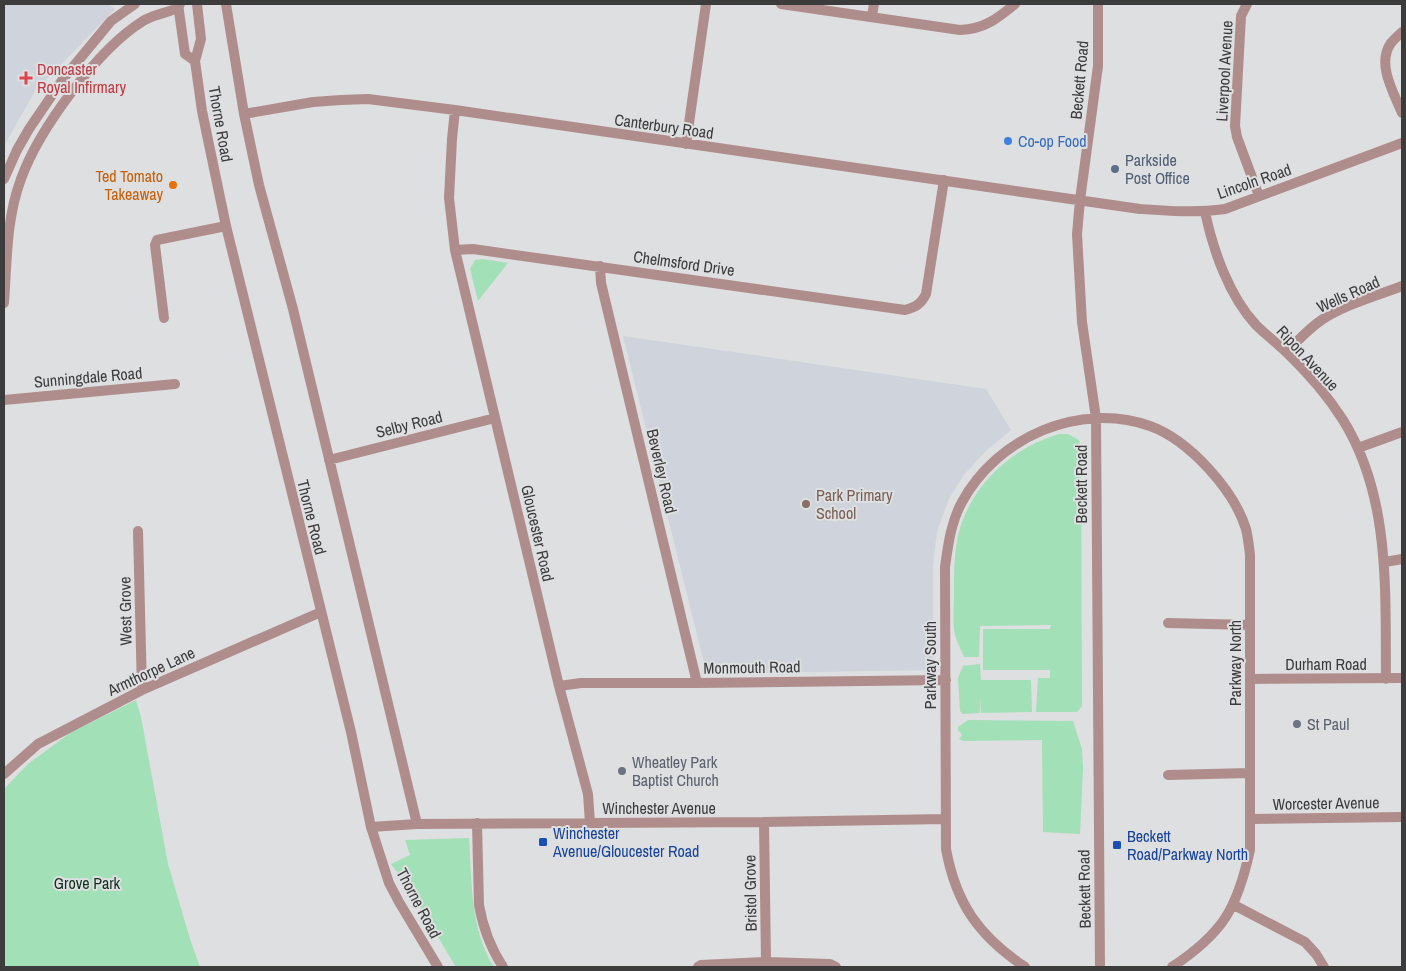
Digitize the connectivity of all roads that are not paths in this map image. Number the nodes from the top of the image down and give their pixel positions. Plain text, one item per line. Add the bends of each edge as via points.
1 (135, 4) edge
2 (197, 4) edge
3 (226, 4) edge
4 (706, 4) edge
5 (781, 4) edge
6 (874, 4) edge
7 (1015, 4) edge
8 (1098, 4) edge
9 (1247, 4) edge
10 (179, 5) edge
11 (872, 16) junction
12 (1402, 32) edge
13 (195, 61) junction
14 (456, 110) junction
15 (1402, 113) edge
16 (244, 114) junction
17 (1402, 143) edge
18 (686, 144) junction
19 (4, 180) edge
20 (944, 180) junction
21 (1259, 196) junction
22 (1080, 200) junction
23 (1205, 212) junction
24 (226, 226) junction
25 (455, 250) junction
26 (600, 266) junction
27 (1402, 286) edge
28 (4, 303) edge
29 (164, 318) dead end
30 (1286, 352) junction
31 (175, 384) dead end
32 (4, 400) edge
33 (495, 418) junction
34 (1096, 418) junction
35 (1402, 432) edge
36 (1358, 448) junction
37 (329, 460) junction
38 (138, 531) dead end
39 (1402, 558) edge
40 (1385, 562) junction
41 (321, 612) junction
42 (1168, 623) dead end
43 (1250, 625) junction
44 (1386, 678) junction
45 (1402, 678) edge
46 (1250, 679) junction
47 (946, 680) junction
48 (697, 683) junction
49 (558, 686) junction
50 (142, 690) junction
51 (1249, 773) junction
52 (4, 774) edge
53 (1168, 774) dead end
54 (1402, 816) edge
55 (946, 819) junction
56 (1250, 819) junction
57 (764, 822) junction
58 (476, 823) junction
59 (590, 823) junction
60 (417, 824) junction
61 (372, 826) junction
62 (1234, 905) junction
63 (766, 962) junction
64 (438, 967) edge
65 (503, 967) edge
66 (698, 967) edge
67 (836, 967) edge
68 (1025, 967) edge
69 (1100, 967) edge
70 (1174, 967) edge
71 (1324, 967) edge

1 - 19 street via 111,21 64,79 29,129
2 - 13 street, Thorne Road via 201,39
3 - 16 street, Thorne Road
4 - 18 street
5 - 11 street
6 - 11 street
7 - 11 street via 975,29 960,30
8 - 22 street, Beckett Road via 1098,66
9 - 21 street, Liverpool Avenue via 1241,16 1235,126
10 - 13 street, Thorne Road via 185,54
10 - 28 street via 145,20 118,40 72,92 37,145 21,180 10,224
12 - 15 street via 1391,42 1385,64
13 - 24 street, Thorne Road
14 - 16 street, Canterbury Road via 368,99 312,102
14 - 18 street, Canterbury Road
14 - 25 street via 450,198
16 - 37 street, Thorne Road
17 - 21 street, Lincoln Road
18 - 20 street, Canterbury Road
20 - 22 street, Canterbury Road
20 - 26 street, Chelmsford Drive via 926,294 922,303 914,308 905,310
21 - 23 street, Lincoln Road via 1225,209
22 - 23 street, Lincoln Road via 1140,209
22 - 34 street, Beckett Road via 1077,234 1082,322
23 - 30 street, Ripon Avenue via 1224,273 1239,301 1255,323
24 - 29 street via 157,240 154,245
24 - 41 street, Thorne Road
25 - 26 street, Chelmsford Drive via 474,248
25 - 33 street, Gloucester Road
26 - 48 street, Beverley Road via 603,291
27 - 30 street, Wells Road via 1323,318
30 - 36 street, Ripon Avenue via 1326,396
31 - 32 street, Sunningdale Road
33 - 37 street, Selby Road
33 - 49 street, Gloucester Road
34 - 43 street, Parkway North via 1151,426 1174,438 1212,472 1246,529 1250,555
34 - 47 street, Parkway South via 1052,426 1012,447 992,462 961,503 945,567
34 - 69 street, Beckett Road
35 - 36 street
36 - 40 street, Ripon Avenue via 1377,508
37 - 60 street, Thorne Road
38 - 50 street, West Grove
39 - 40 street
40 - 44 street, Ripon Avenue
41 - 50 street, Armthorpe Lane
41 - 61 street, Thorne Road
42 - 43 street
43 - 46 street, Parkway North
44 - 45 street, Durham Road
44 - 46 street, Durham Road
46 - 51 street, Parkway North
47 - 48 street, Monmouth Road
47 - 55 street, Parkway South
48 - 49 street, Monmouth Road via 581,683
49 - 59 street, Gloucester Road via 588,794
50 - 52 street, Armthorpe Lane via 38,744
51 - 53 street
51 - 56 street, Parkway North
54 - 56 street, Worcester Avenue
55 - 57 street, Winchester Avenue
55 - 68 street, Parkway South via 946,849 960,899 992,940
56 - 62 street, Parkway North via 1250,850
57 - 59 street, Winchester Avenue
57 - 63 street, Bristol Grove
58 - 59 street, Winchester Avenue
58 - 60 street, Winchester Avenue
58 - 65 street via 481,918 489,943
60 - 61 street, Winchester Avenue
61 - 64 street, Thorne Road via 389,883
62 - 70 street, Parkway North via 1208,940
62 - 71 street via 1305,942
63 - 66 street
63 - 67 street via 830,964

